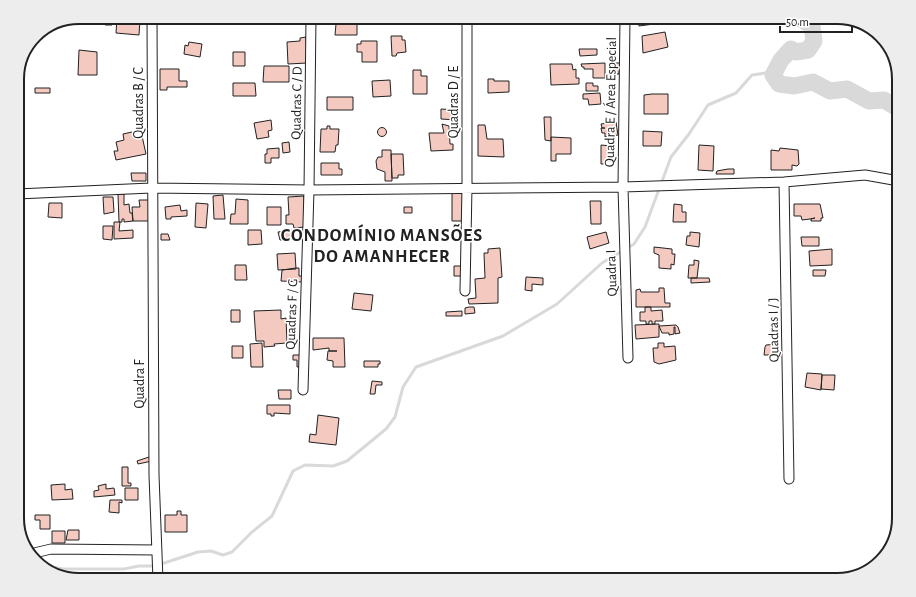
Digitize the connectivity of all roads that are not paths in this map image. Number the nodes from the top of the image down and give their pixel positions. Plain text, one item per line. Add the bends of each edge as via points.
1 (152, 24) edge
2 (311, 24) edge
3 (467, 24) edge
4 (625, 24) edge
5 (892, 180) edge
6 (784, 182) junction
7 (623, 186) junction
8 (467, 187) junction
9 (151, 188) junction
10 (309, 190) junction
11 (24, 194) edge
12 (465, 292) dead end
13 (628, 358) dead end
14 (303, 390) dead end
15 (789, 479) dead end
16 (157, 550) junction
17 (37, 552) edge
18 (158, 573) edge

1 - 9 street, Quadras B / C
2 - 10 street, Quadras C / D
3 - 8 street, Quadras D / E
4 - 7 street, Quadra E / Área Especial
5 - 6 street via 865,174
6 - 7 street
6 - 15 street, Quadras I / J
7 - 8 street
7 - 13 street, Quadra I
8 - 10 street
8 - 12 street, Quadras D / E
9 - 10 street
9 - 11 street
9 - 16 street, Quadra F
10 - 14 street, Quadras F / G
16 - 17 street via 51,549
16 - 18 street, Quadra F

